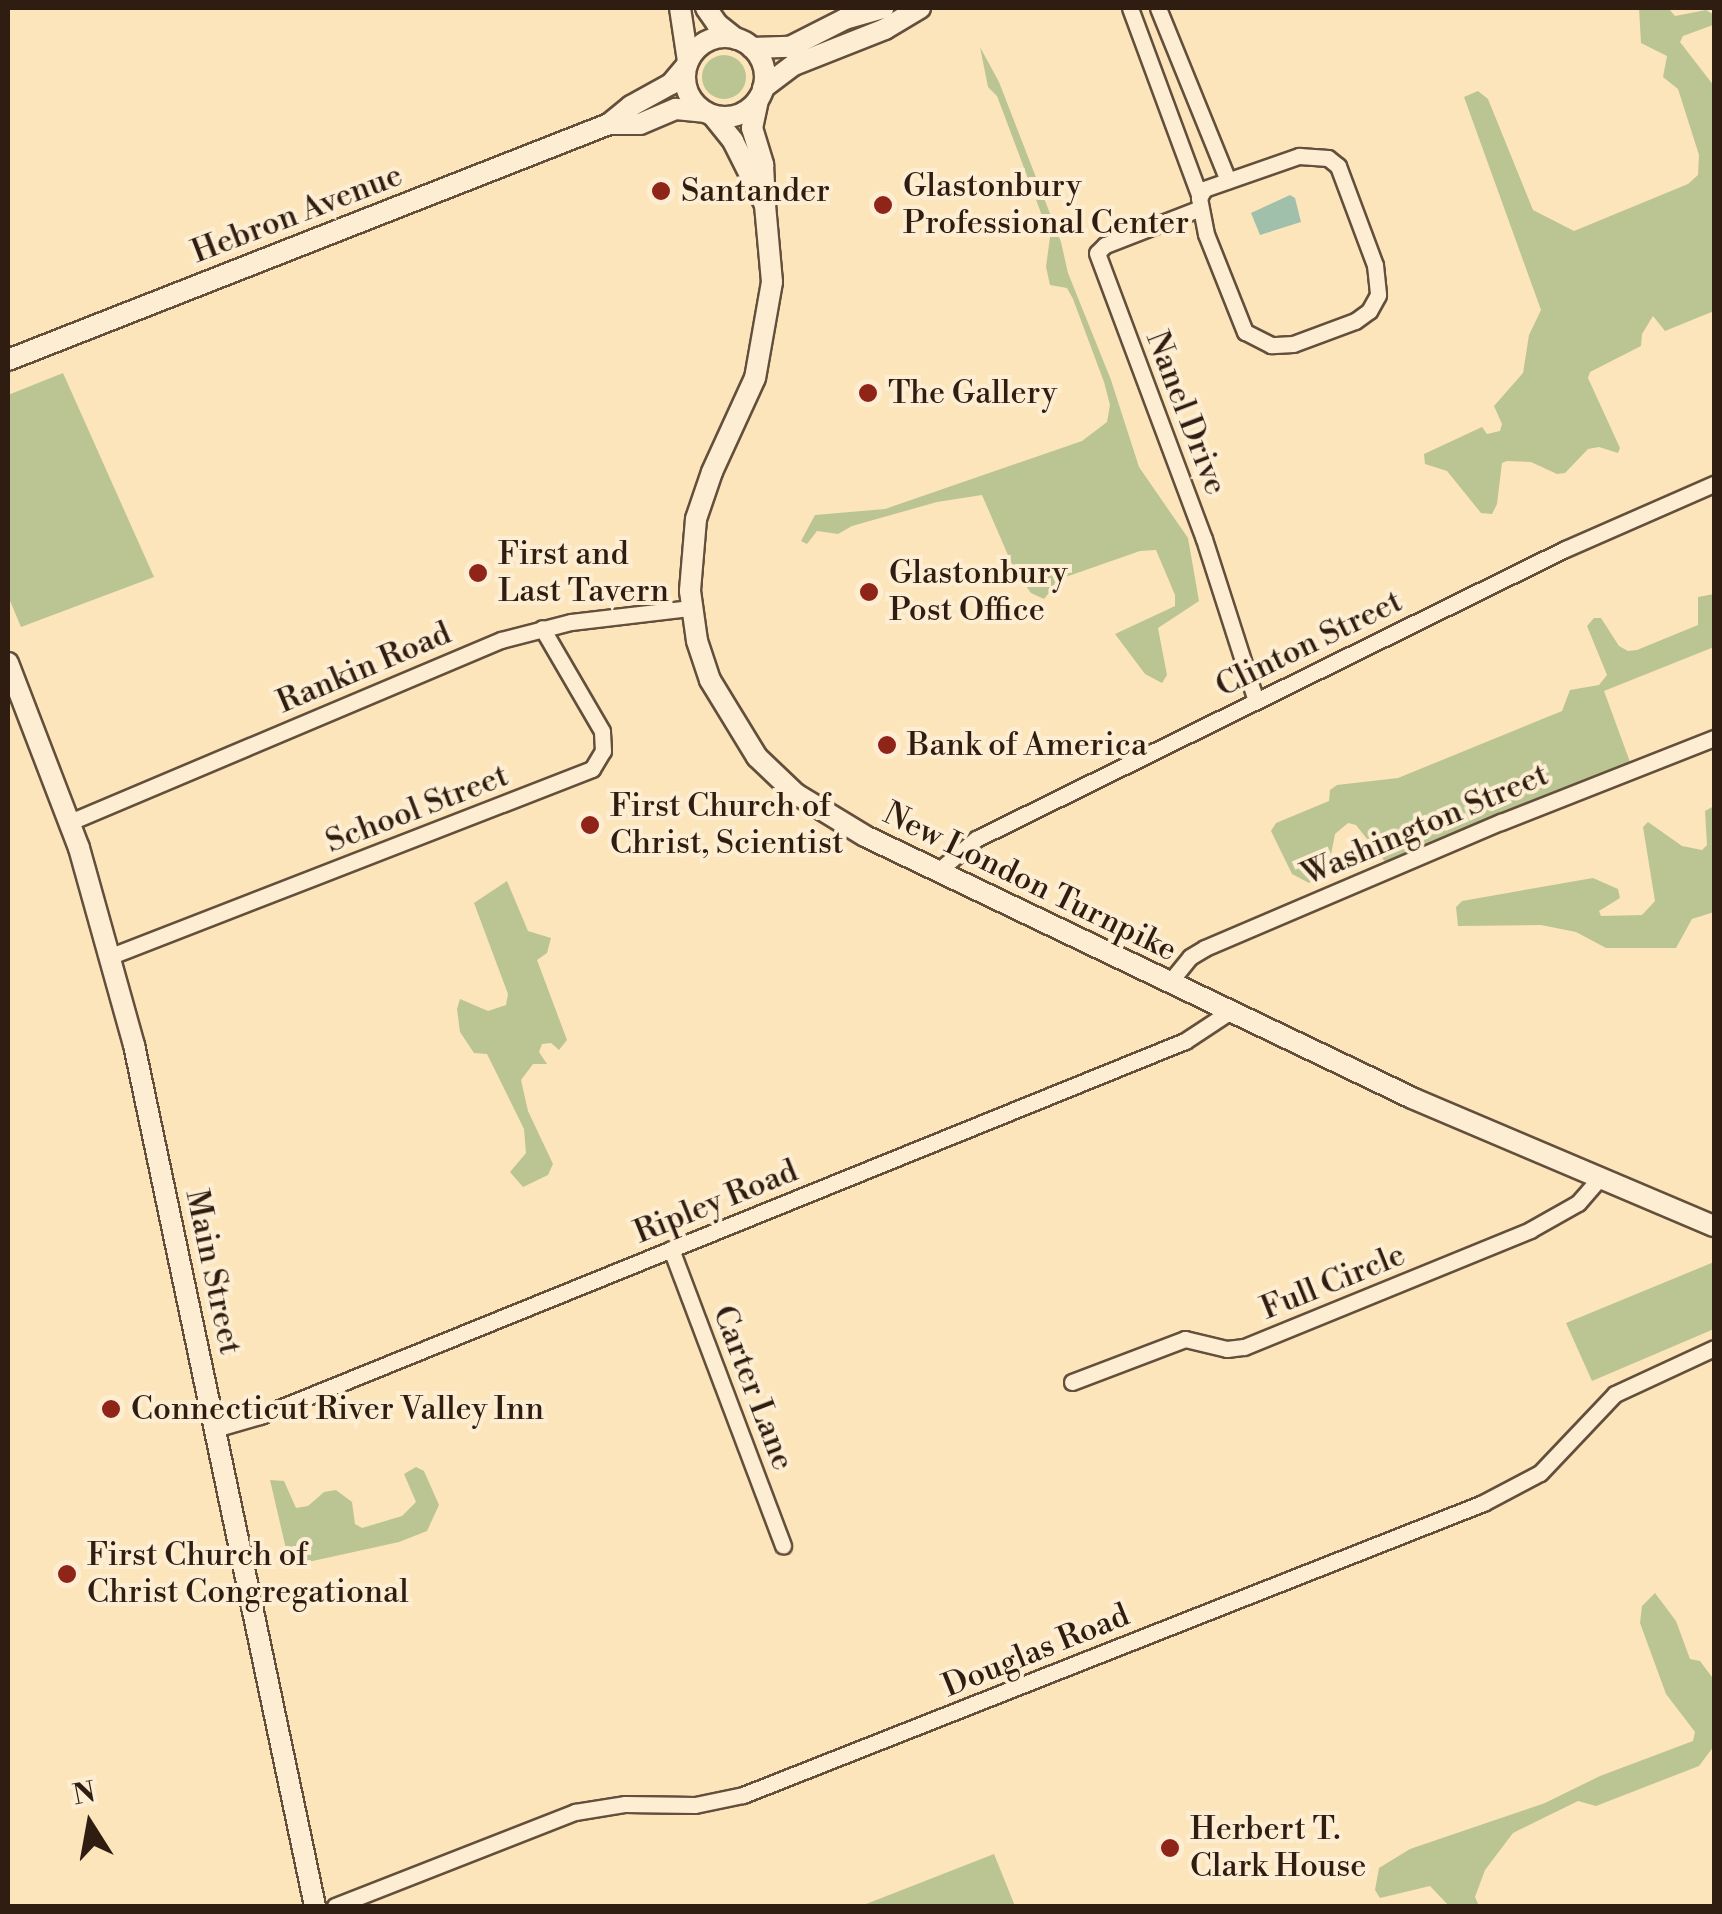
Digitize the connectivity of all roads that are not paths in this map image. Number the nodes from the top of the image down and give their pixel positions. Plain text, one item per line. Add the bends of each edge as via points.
1 (680, 8) edge
2 (706, 8) edge
3 (883, 8) edge
4 (920, 8) edge
5 (1130, 8) edge
6 (1158, 8) edge
7 (744, 44) junction
8 (687, 64) junction
9 (761, 93) junction
10 (709, 114) junction
11 (609, 124) junction
12 (1228, 180) junction
13 (1199, 202) junction
14 (765, 205) junction
15 (8, 360) edge
16 (1714, 484) edge
17 (691, 608) junction
18 (542, 628) junction
19 (8, 663) edge
20 (1256, 700) junction
21 (1714, 738) edge
22 (70, 822) junction
23 (938, 871) junction
24 (111, 956) junction
25 (1169, 982) junction
26 (1229, 1012) junction
27 (1599, 1180) junction
28 (1714, 1226) edge
29 (671, 1250) junction
30 (1714, 1348) edge
31 (1072, 1382) dead end
32 (216, 1429) junction
33 (783, 1546) dead end
34 (315, 1906) edge
35 (335, 1906) edge

1 - 8 main road
2 - 7 main road
3 - 7 main road via 790,47
4 - 9 main road via 885,30 794,64
5 - 13 street, Nanel Drive
6 - 12 street
7 - 8 main road via 710,40
7 - 9 main road via 764,68
8 - 10 main road via 687,92
8 - 11 main road, Hebron Avenue via 672,84
9 - 10 main road via 740,115
9 - 14 main road, New London Turnpike via 752,128
10 - 11 main road, Hebron Avenue via 676,109 640,124
10 - 14 main road, New London Turnpike via 733,141
11 - 15 main road, Hebron Avenue
12 - 13 street, Nanel Drive
12 - 13 street, Nanel Drive via 1299,156 1335,162 1377,275 1378,295 1369,311 1292,344 1253,339 1240,323
13 - 20 street, Nanel Drive via 1096,253 1204,539
14 - 17 main road, New London Turnpike via 772,282 765,338 696,519
16 - 20 street, Clinton Street
17 - 18 street, Rankin Road
17 - 23 main road, New London Turnpike via 710,680 757,757 818,810
18 - 22 street, Rankin Road via 430,668
18 - 24 street, School Street via 602,730 602,754 592,769
19 - 22 main road, Main Street
20 - 23 street, Clinton Street via 976,839
21 - 25 street, Washington Street via 1206,948
22 - 24 main road, Main Street
23 - 25 main road, New London Turnpike
24 - 32 main road, Main Street
25 - 26 main road, New London Turnpike
26 - 27 main road, New London Turnpike
26 - 29 street, Ripley Road via 1184,1042
27 - 28 main road, New London Turnpike
27 - 31 street, Full Circle via 1578,1203 1530,1230 1244,1348 1186,1339
29 - 32 street, Ripley Road
29 - 33 street, Carter Lane
30 - 35 street, Douglas Road via 1615,1394 1540,1473 1482,1503 743,1796 695,1806 585,1809
32 - 34 main road, Main Street

